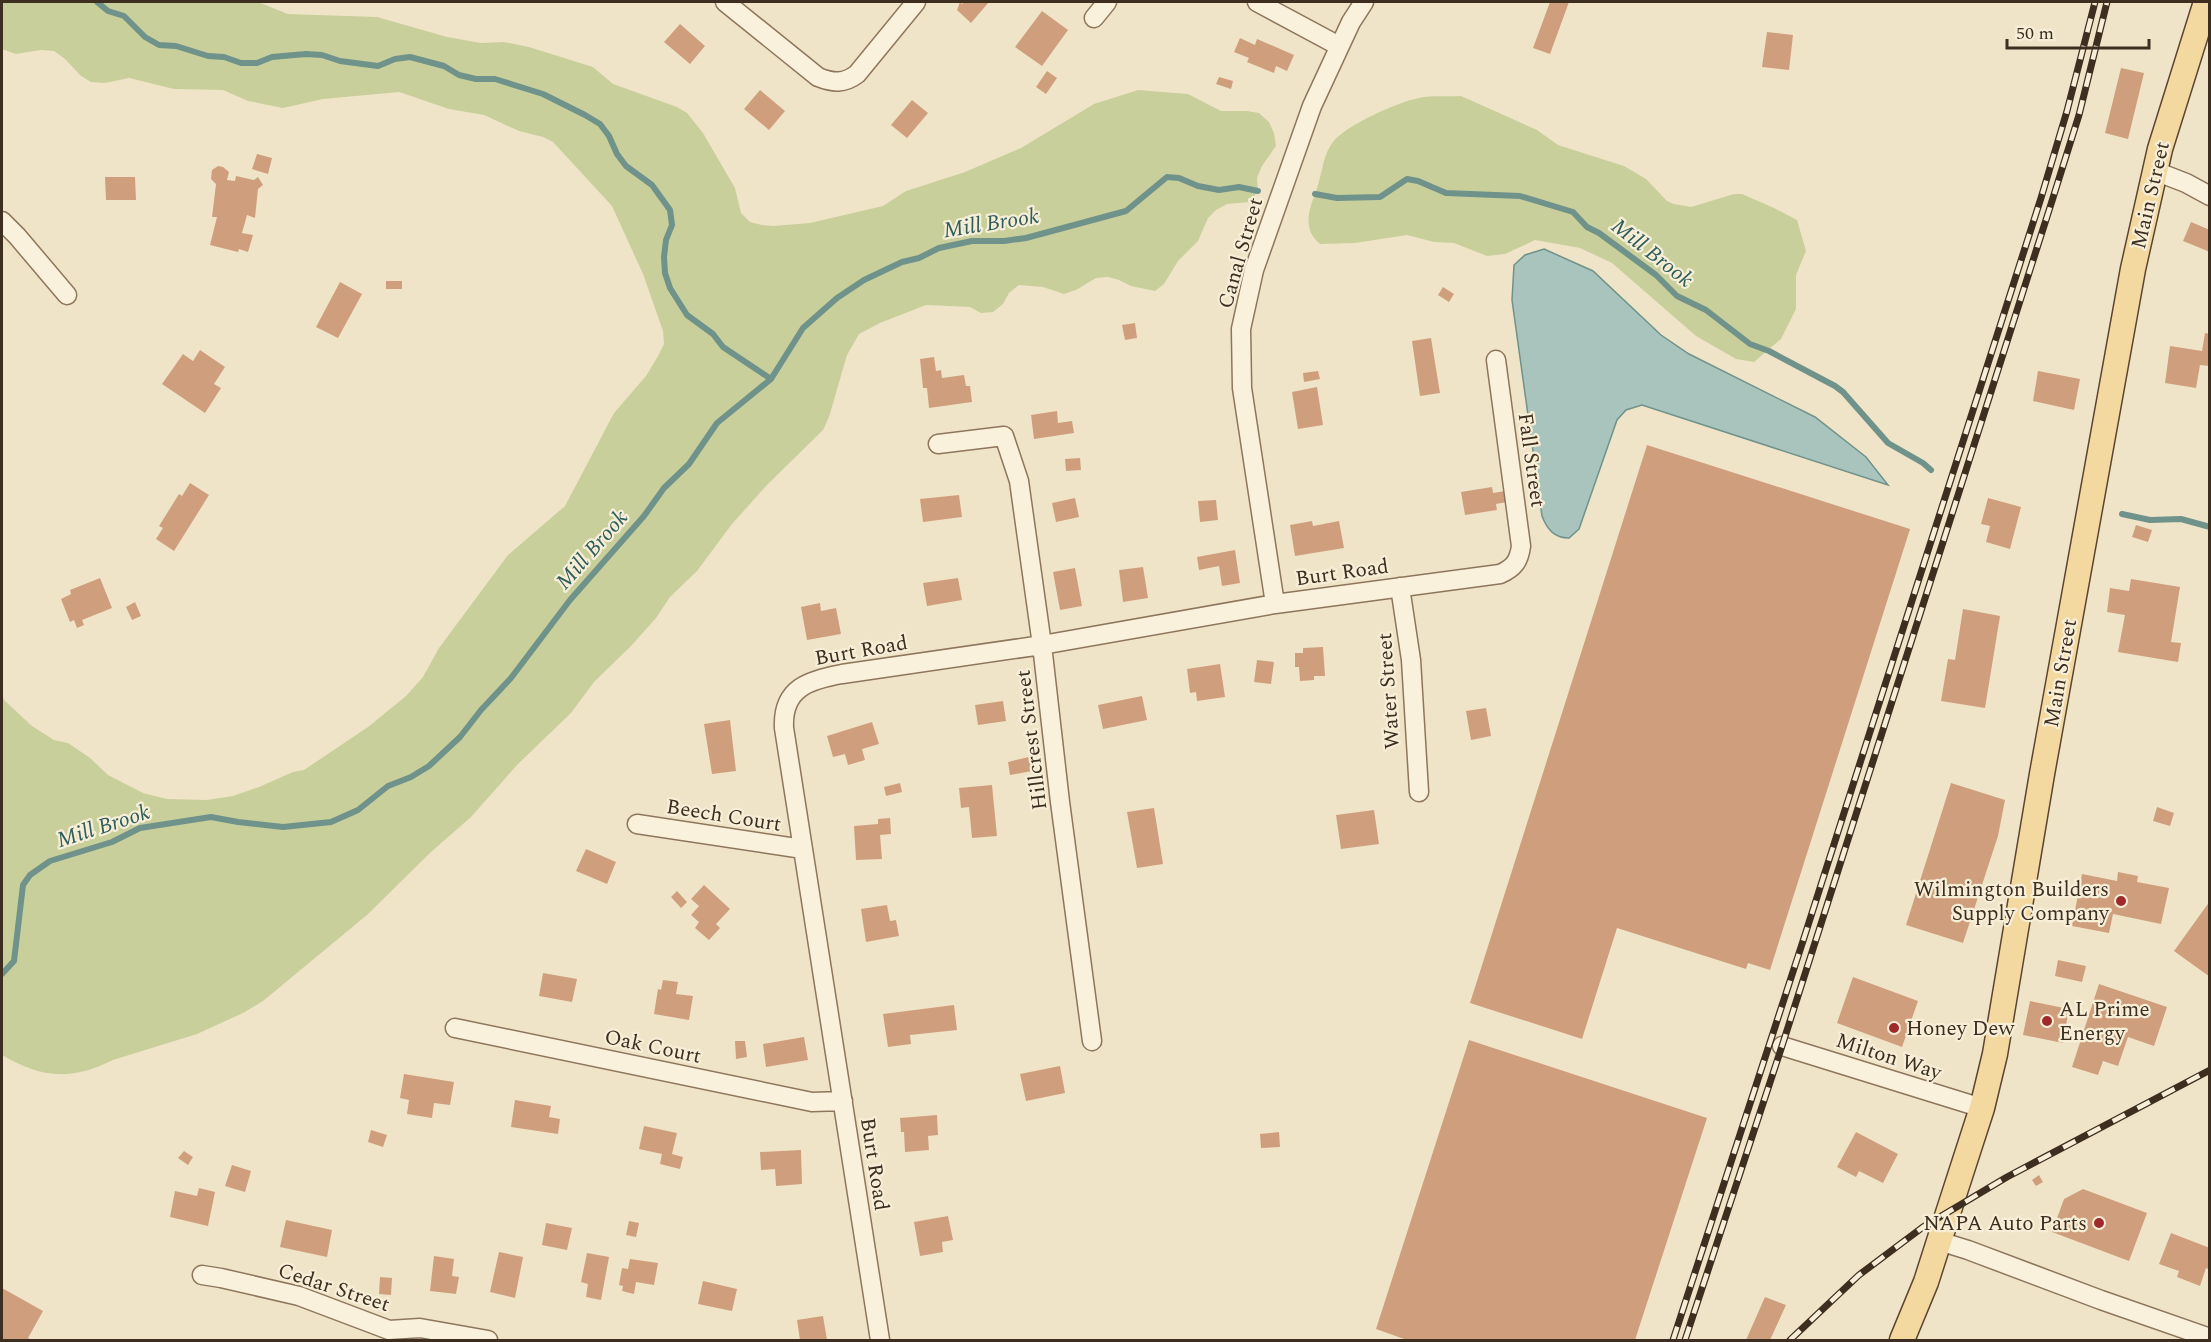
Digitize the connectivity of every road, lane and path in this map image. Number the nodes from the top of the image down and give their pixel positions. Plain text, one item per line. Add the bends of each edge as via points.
1 (725, 2) edge
2 (916, 2) edge
3 (1107, 2) edge
4 (1257, 2) edge
5 (1364, 2) edge
6 (2206, 2) edge
7 (1094, 18) dead end
8 (1340, 46) junction
9 (2155, 171) junction
10 (2210, 196) edge
11 (2, 221) edge
12 (67, 295) dead end
13 (1496, 360) dead end
14 (938, 444) dead end
15 (1515, 565) joint
16 (1400, 587) junction
17 (1275, 604) junction
18 (1042, 645) junction
19 (1419, 792) dead end
20 (638, 824) dead end
21 (804, 849) junction
22 (455, 1028) dead end
23 (1092, 1041) dead end
24 (1782, 1046) dead end
25 (843, 1101) junction
26 (1982, 1108) junction
27 (1939, 1241) junction
28 (202, 1275) dead end
29 (382, 1335) edge
30 (2210, 1338) edge
31 (488, 1341) edge
32 (880, 1341) edge
33 (1902, 1341) edge

1 - 2 street via 818,77 839,82 857,74
3 - 7 street
4 - 8 street
5 - 8 street, Canal Street
6 - 9 main road, Main Street
8 - 17 street, Canal Street via 1312,106 1265,237 1241,329 1243,400
9 - 10 street
9 - 26 main road, Main Street via 2107,409 2002,1017
11 - 12 street
13 - 15 street, Fall Street via 1521,546
14 - 18 street, Hillcrest Street via 1004,436 1019,481
15 - 16 street, Burt Road via 1500,574
16 - 17 street, Burt Road
16 - 19 street, Water Street via 1411,660
17 - 18 street, Burt Road
18 - 21 street, Burt Road via 842,674 818,679 799,689 789,701 784,717
18 - 23 street, Hillcrest Street
20 - 21 street, Beech Court
21 - 25 street, Burt Road
22 - 25 street, Oak Court via 812,1102
24 - 26 street, Milton Way
25 - 32 street, Burt Road
26 - 27 main road, Main Street
27 - 30 street
27 - 33 main road, Main Street
28 - 29 street, Cedar Street via 298,1296
29 - 31 street, Cedar Street via 420,1328

